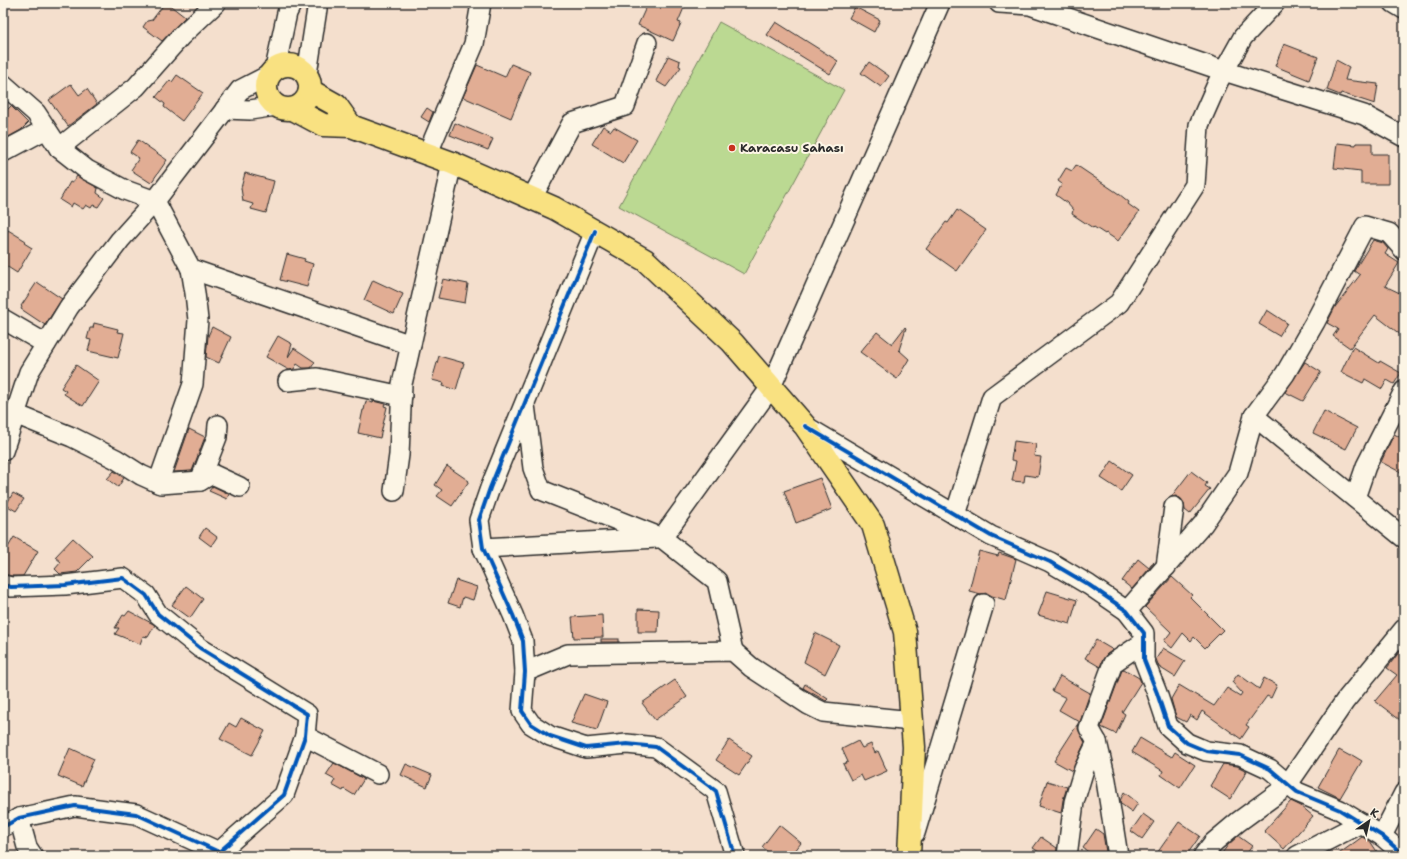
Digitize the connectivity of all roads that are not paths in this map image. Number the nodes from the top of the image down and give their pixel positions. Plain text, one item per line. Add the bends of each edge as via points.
1 (216, 3) edge
2 (292, 3) edge
3 (316, 3) edge
4 (481, 3) edge
5 (940, 3) edge
6 (999, 3) edge
7 (1275, 3) edge
8 (1394, 3) edge
9 (1404, 9) edge
10 (647, 43) dead end
11 (1224, 71) junction
12 (272, 72) junction
13 (309, 82) junction
14 (3, 84) edge
15 (285, 108) junction
16 (225, 109) junction
17 (351, 126) junction
18 (46, 129) junction
19 (1404, 137) edge
20 (59, 148) junction
21 (3, 152) edge
22 (427, 155) junction
23 (452, 163) junction
24 (532, 198) junction
25 (155, 201) junction
26 (595, 231) junction
27 (1404, 250) edge
28 (191, 269) junction
29 (3, 319) edge
30 (46, 344) junction
31 (411, 345) junction
32 (288, 381) dead end
33 (771, 387) junction
34 (1404, 391) edge
35 (402, 396) junction
36 (524, 404) junction
37 (15, 414) junction
38 (1254, 416) junction
39 (218, 425) dead end
40 (805, 426) junction
41 (5, 438) edge
42 (200, 481) junction
43 (158, 483) junction
44 (240, 488) dead end
45 (394, 491) dead end
46 (1355, 498) junction
47 (1174, 507) dead end
48 (954, 514) junction
49 (662, 538) junction
50 (1404, 538) edge
51 (483, 548) junction
52 (1166, 567) junction
53 (3, 585) edge
54 (984, 604) dead end
55 (1127, 611) junction
56 (1404, 629) edge
57 (1144, 642) junction
58 (733, 651) junction
59 (525, 672) junction
60 (912, 721) junction
61 (305, 736) junction
62 (1097, 742) junction
63 (378, 774) dead end
64 (1288, 784) junction
65 (1404, 793) edge
66 (11, 822) edge
67 (1361, 823) junction
68 (1382, 836) junction
69 (909, 853) edge
70 (1404, 855) edge
71 (33, 856) edge
72 (736, 856) edge
73 (1067, 856) edge
74 (1118, 856) edge
75 (1203, 856) edge
76 (1297, 856) edge

1 - 20 street via 181,36 136,87
2 - 12 street via 287,13
3 - 13 street
4 - 22 street via 474,44
5 - 33 street
6 - 11 street via 1030,5
7 - 11 street via 1243,37
8 - 9 street
10 - 24 street via 625,106 572,123
11 - 19 street via 1364,115
11 - 48 street via 1199,125 1195,185 1119,303 992,397
12 - 13 main road via 283,65 292,65 301,68
12 - 15 main road via 266,83 266,92 270,100
12 - 16 street via 240,90
13 - 15 main road via 308,99 302,106
13 - 17 main road via 336,105
14 - 18 street via 36,113
15 - 16 street
15 - 17 main road via 323,125
16 - 25 street
17 - 22 main road
18 - 20 street
18 - 21 street
20 - 25 street via 105,181
22 - 23 main road
23 - 24 main road
23 - 31 street
24 - 26 main road
25 - 28 street
25 - 30 street via 120,240 69,307
26 - 33 main road via 645,260 732,342
26 - 36 street
27 - 38 street via 1389,233 1365,226 1285,374
28 - 31 street
28 - 43 street via 198,320 193,384
29 - 30 street
30 - 37 street via 30,372
31 - 35 street via 402,384
32 - 35 street via 317,378
33 - 40 main road
33 - 49 street
34 - 46 street via 1366,466
35 - 45 street via 400,455
36 - 49 street via 533,468 541,490
36 - 51 street via 479,520
37 - 41 street
37 - 43 street via 72,437
38 - 46 street
38 - 52 street via 1238,473 1203,524
39 - 42 street via 217,437
40 - 48 street
40 - 60 main road via 873,525 905,632
42 - 43 street
42 - 44 street via 212,474
46 - 50 street
47 - 52 street
48 - 55 street via 991,536 1050,562
49 - 51 street
49 - 58 street via 717,581
51 - 59 street via 514,615 523,641
52 - 55 street
53 - 61 street via 65,585 123,578 146,595 158,614 200,648 307,714
54 - 69 street
55 - 57 street via 1144,633
56 - 64 street via 1345,701
57 - 62 street via 1113,663 1089,728
57 - 64 street via 1144,660 1168,726 1188,743 1206,751 1240,755 1270,769
58 - 59 street via 568,654
58 - 60 street via 795,697 823,712
59 - 72 street via 522,711 531,724 550,736 586,748 627,744 656,747 716,790
60 - 69 main road via 914,747
61 - 63 street
61 - 66 street via 284,795 219,852 136,814 75,806
62 - 73 street via 1084,769 1074,802
62 - 74 street
64 - 67 street via 1297,792 1340,810
64 - 75 street via 1233,826 1213,843
65 - 68 street
66 - 71 street
67 - 68 street
67 - 76 street
68 - 70 street

